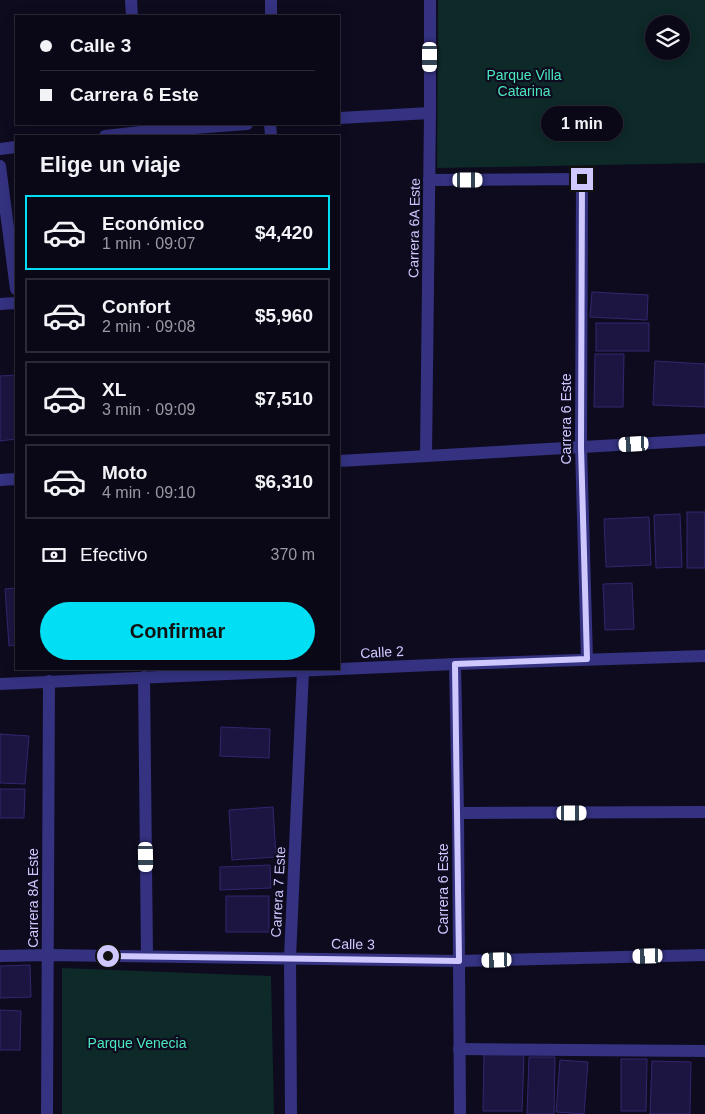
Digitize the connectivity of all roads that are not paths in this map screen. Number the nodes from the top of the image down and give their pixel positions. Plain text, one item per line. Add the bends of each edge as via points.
1 (131, 0) edge
2 (271, 0) edge
3 (430, 0) edge
4 (132, 15) edge
5 (271, 15) edge
6 (430, 114) junction
7 (340, 118) edge
8 (220, 125) edge
9 (140, 128) edge
10 (109, 135) edge
11 (15, 147) edge
12 (0, 150) edge
13 (0, 166) edge
14 (430, 180) junction
15 (15, 281) edge
16 (15, 303) edge
17 (0, 304) edge
18 (705, 440) edge
19 (581, 447) junction
20 (426, 456) junction
21 (340, 461) edge
22 (15, 479) edge
23 (0, 480) edge
24 (705, 656) edge
25 (587, 659) junction
26 (455, 664) junction
27 (340, 669) edge
28 (279, 670) edge
29 (325, 670) edge
30 (303, 671) junction
31 (144, 678) junction
32 (49, 682) junction
33 (0, 684) edge
34 (705, 812) edge
35 (458, 814) junction
36 (48, 955) junction
37 (705, 955) edge
38 (0, 956) edge
39 (147, 956) junction
40 (290, 958) junction
41 (459, 961) junction
42 (459, 1048) junction
43 (705, 1051) edge
44 (47, 1114) edge
45 (291, 1114) edge
46 (460, 1114) edge

1 - 4 street
2 - 5 street
3 - 6 street, Carrera 6A Este
6 - 7 street
6 - 14 street, Carrera 6A Este
8 - 9 street
9 - 10 street
11 - 12 street
13 - 15 street
14 - 19 street, Carrera 6 Este via 582,179
14 - 20 street, Carrera 6A Este
16 - 17 street
18 - 19 street
19 - 20 street
19 - 25 street, Carrera 6 Este
20 - 21 street
22 - 23 street
24 - 25 street, Calle 2
25 - 26 street, Calle 2
26 - 27 street, Calle 2
26 - 35 street, Carrera 6 Este
28 - 30 street, Calle 2
28 - 31 street, Calle 2
29 - 30 street, Calle 2
30 - 40 street, Carrera 7 Este
31 - 32 street, Calle 2
31 - 39 street
32 - 33 street, Calle 2
32 - 36 street, Carrera 8A Este
34 - 35 street
35 - 41 street, Carrera 6 Este
36 - 38 street, Calle 3
36 - 39 street, Calle 3
36 - 44 street, Carrera 8A Este
37 - 41 street, Calle 3
39 - 40 street, Calle 3
40 - 41 street, Calle 3
40 - 45 street, Carrera 7 Este
41 - 42 street, Carrera 6 Este
42 - 43 street
42 - 46 street, Carrera 6 Este

